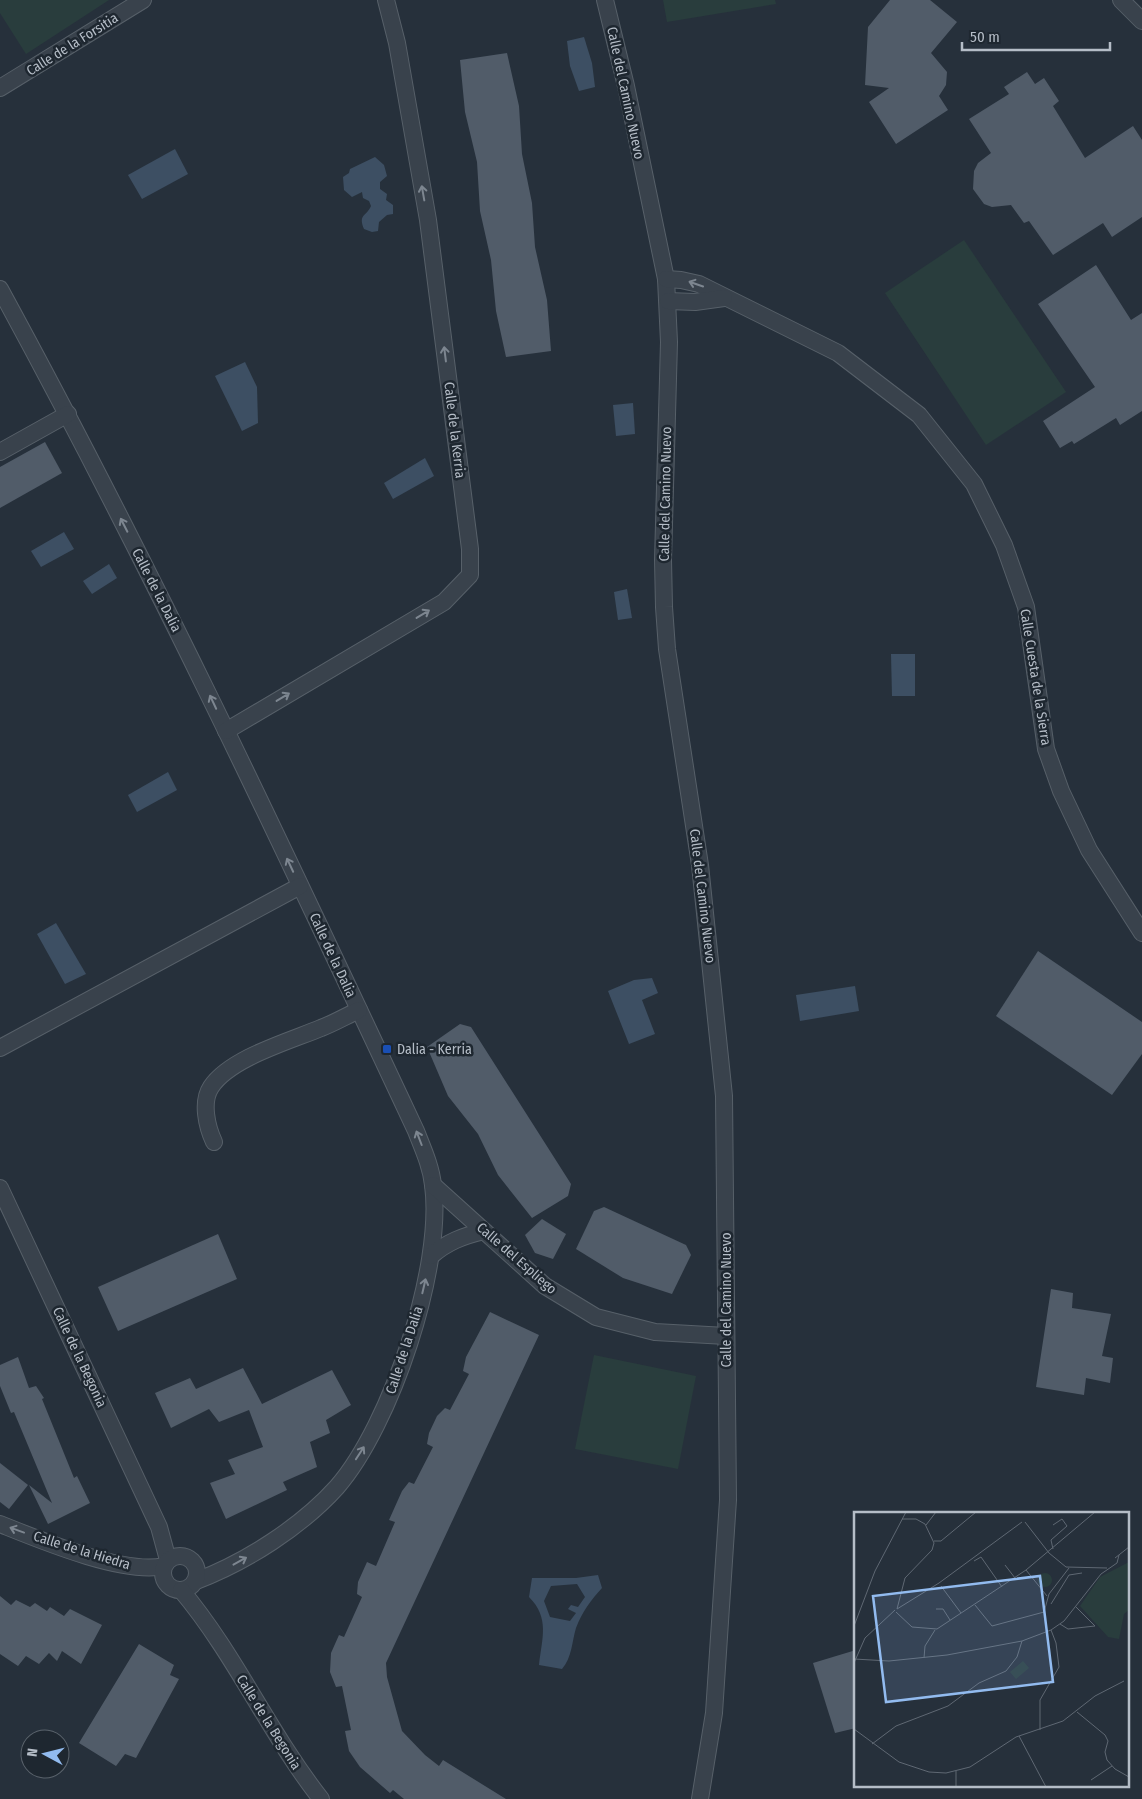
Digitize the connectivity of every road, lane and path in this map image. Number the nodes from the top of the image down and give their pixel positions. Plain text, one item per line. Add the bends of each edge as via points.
1 (144, 0) edge
2 (386, 0) edge
3 (605, 0) edge
4 (1120, 0) edge
5 (1142, 21) edge
6 (0, 88) edge
7 (666, 279) junction
8 (0, 289) edge
9 (724, 298) junction
10 (668, 301) junction
11 (68, 414) junction
12 (0, 452) edge
13 (226, 731) junction
14 (300, 886) junction
15 (1142, 933) edge
16 (359, 1010) junction
17 (0, 1048) edge
18 (214, 1142) dead end
19 (433, 1184) junction
20 (0, 1188) edge
21 (484, 1231) junction
22 (431, 1256) junction
23 (726, 1336) junction
24 (0, 1524) edge
25 (172, 1561) junction
26 (190, 1585) junction
27 (321, 1799) edge
28 (700, 1799) edge

1 - 6 street, Calle de la Forsitia
13 -> 2 street, Calle de la Kerria via 444,602 470,575 470,549 428,220
3 - 7 street, Calle del Camino Nuevo
4 - 5 street
9 -> 7 street, Calle Cuesta de la Sierra via 699,284
7 - 10 street, Calle del Camino Nuevo
8 - 11 street, Calle de la Dalia
9 - 10 street
9 - 15 street, Calle Cuesta de la Sierra via 745,305 838,352 919,415 974,484 1004,545 1026,607 1046,749 1061,792 1089,850
10 - 23 street, Calle del Camino Nuevo via 664,607 710,947 724,1096
11 - 12 street
13 -> 11 street, Calle de la Dalia
14 -> 13 street, Calle de la Dalia
14 - 16 street, Calle de la Dalia
14 - 17 street
16 - 18 street via 268,1048 224,1072 206,1100 208,1130
19 -> 16 street, Calle de la Dalia via 416,1131
19 - 21 street, Calle del Espliego
19 - 22 street, Calle de la Dalia via 435,1223
20 - 25 street, Calle de la Begonia
21 - 22 street via 459,1237
21 - 23 street, Calle del Espliego via 545,1286 596,1317 655,1332
26 -> 22 street, Calle de la Dalia via 260,1549 312,1510 337,1486 375,1429 394,1386 415,1323
23 - 28 street, Calle del Camino Nuevo via 728,1500 714,1713
25 -> 24 street, Calle de la Hiedra via 144,1568 108,1561
25 - 26 street via 194,1563 198,1572
25 - 26 street via 163,1574 166,1582 172,1588
26 - 27 street, Calle de la Begonia via 204,1618 300,1772

